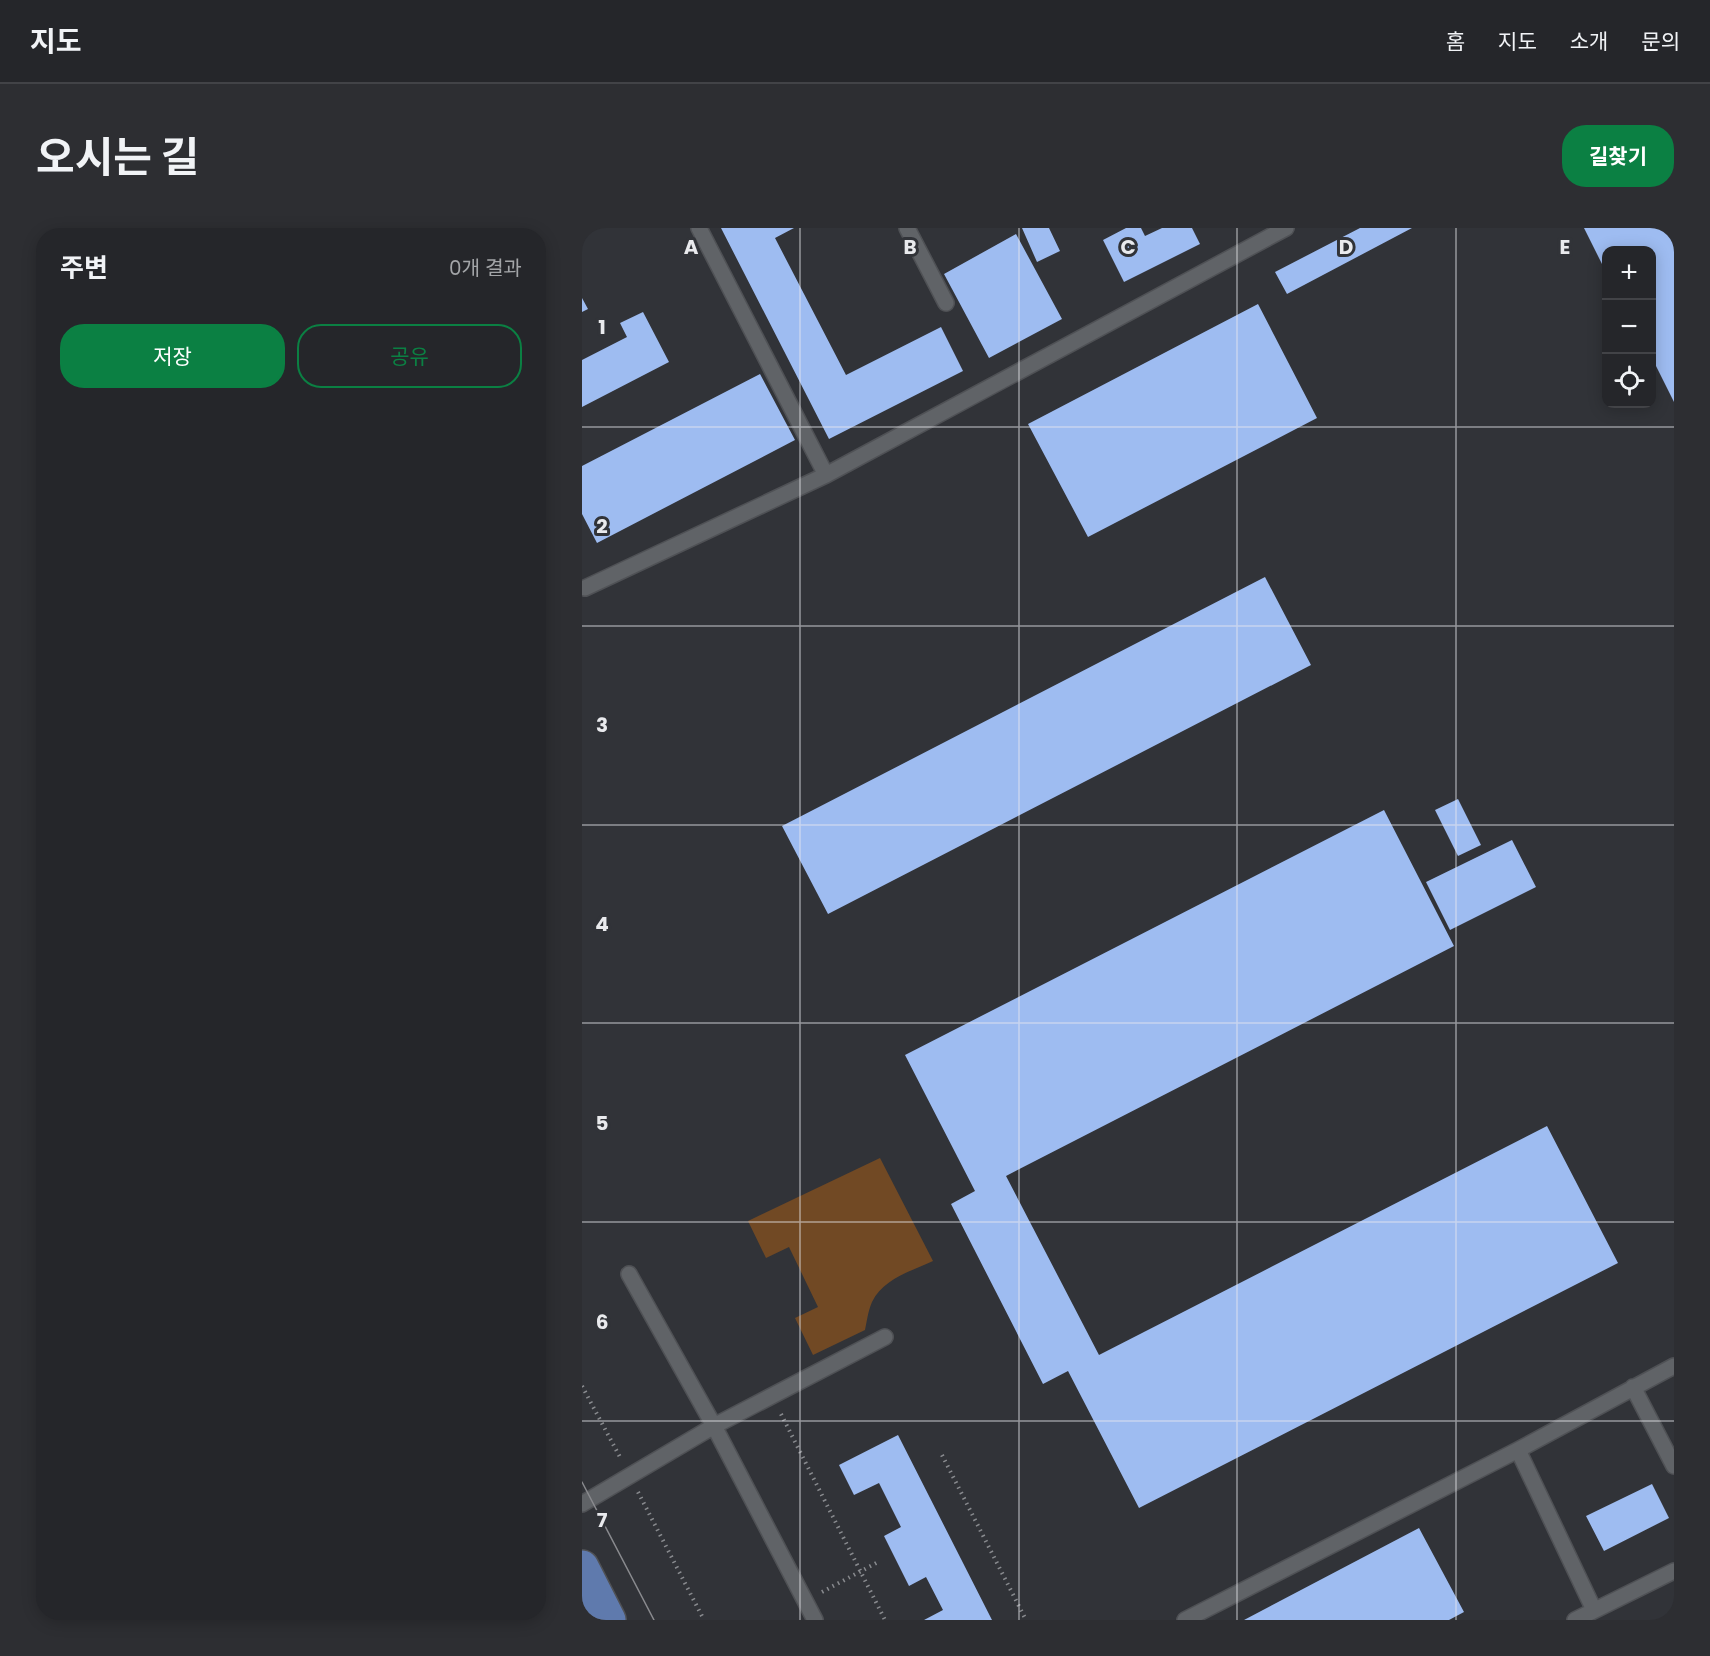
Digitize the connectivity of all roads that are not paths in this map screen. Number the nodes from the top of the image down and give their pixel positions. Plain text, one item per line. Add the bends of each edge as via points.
1 (699, 228) edge
2 (907, 228) edge
3 (1286, 228) edge
4 (946, 303) dead end
5 (826, 475) junction
6 (585, 588) dead end
7 (629, 1274) dead end
8 (885, 1337) dead end
9 (1674, 1366) edge
10 (1634, 1387) junction
11 (714, 1426) junction
12 (1518, 1450) junction
13 (1674, 1466) edge
14 (582, 1504) edge
15 (582, 1567) edge
16 (1674, 1571) edge
17 (1594, 1610) junction
18 (609, 1620) edge
19 (815, 1620) edge
20 (1185, 1620) edge
21 (1575, 1620) edge

1 - 5 lane
2 - 4 lane
3 - 5 lane
5 - 6 lane
7 - 11 lane
8 - 11 lane
9 - 10 lane
10 - 12 lane
10 - 13 lane
11 - 14 lane
11 - 19 lane
12 - 17 lane
12 - 20 lane
15 - 18 main road
16 - 17 lane
17 - 21 lane

